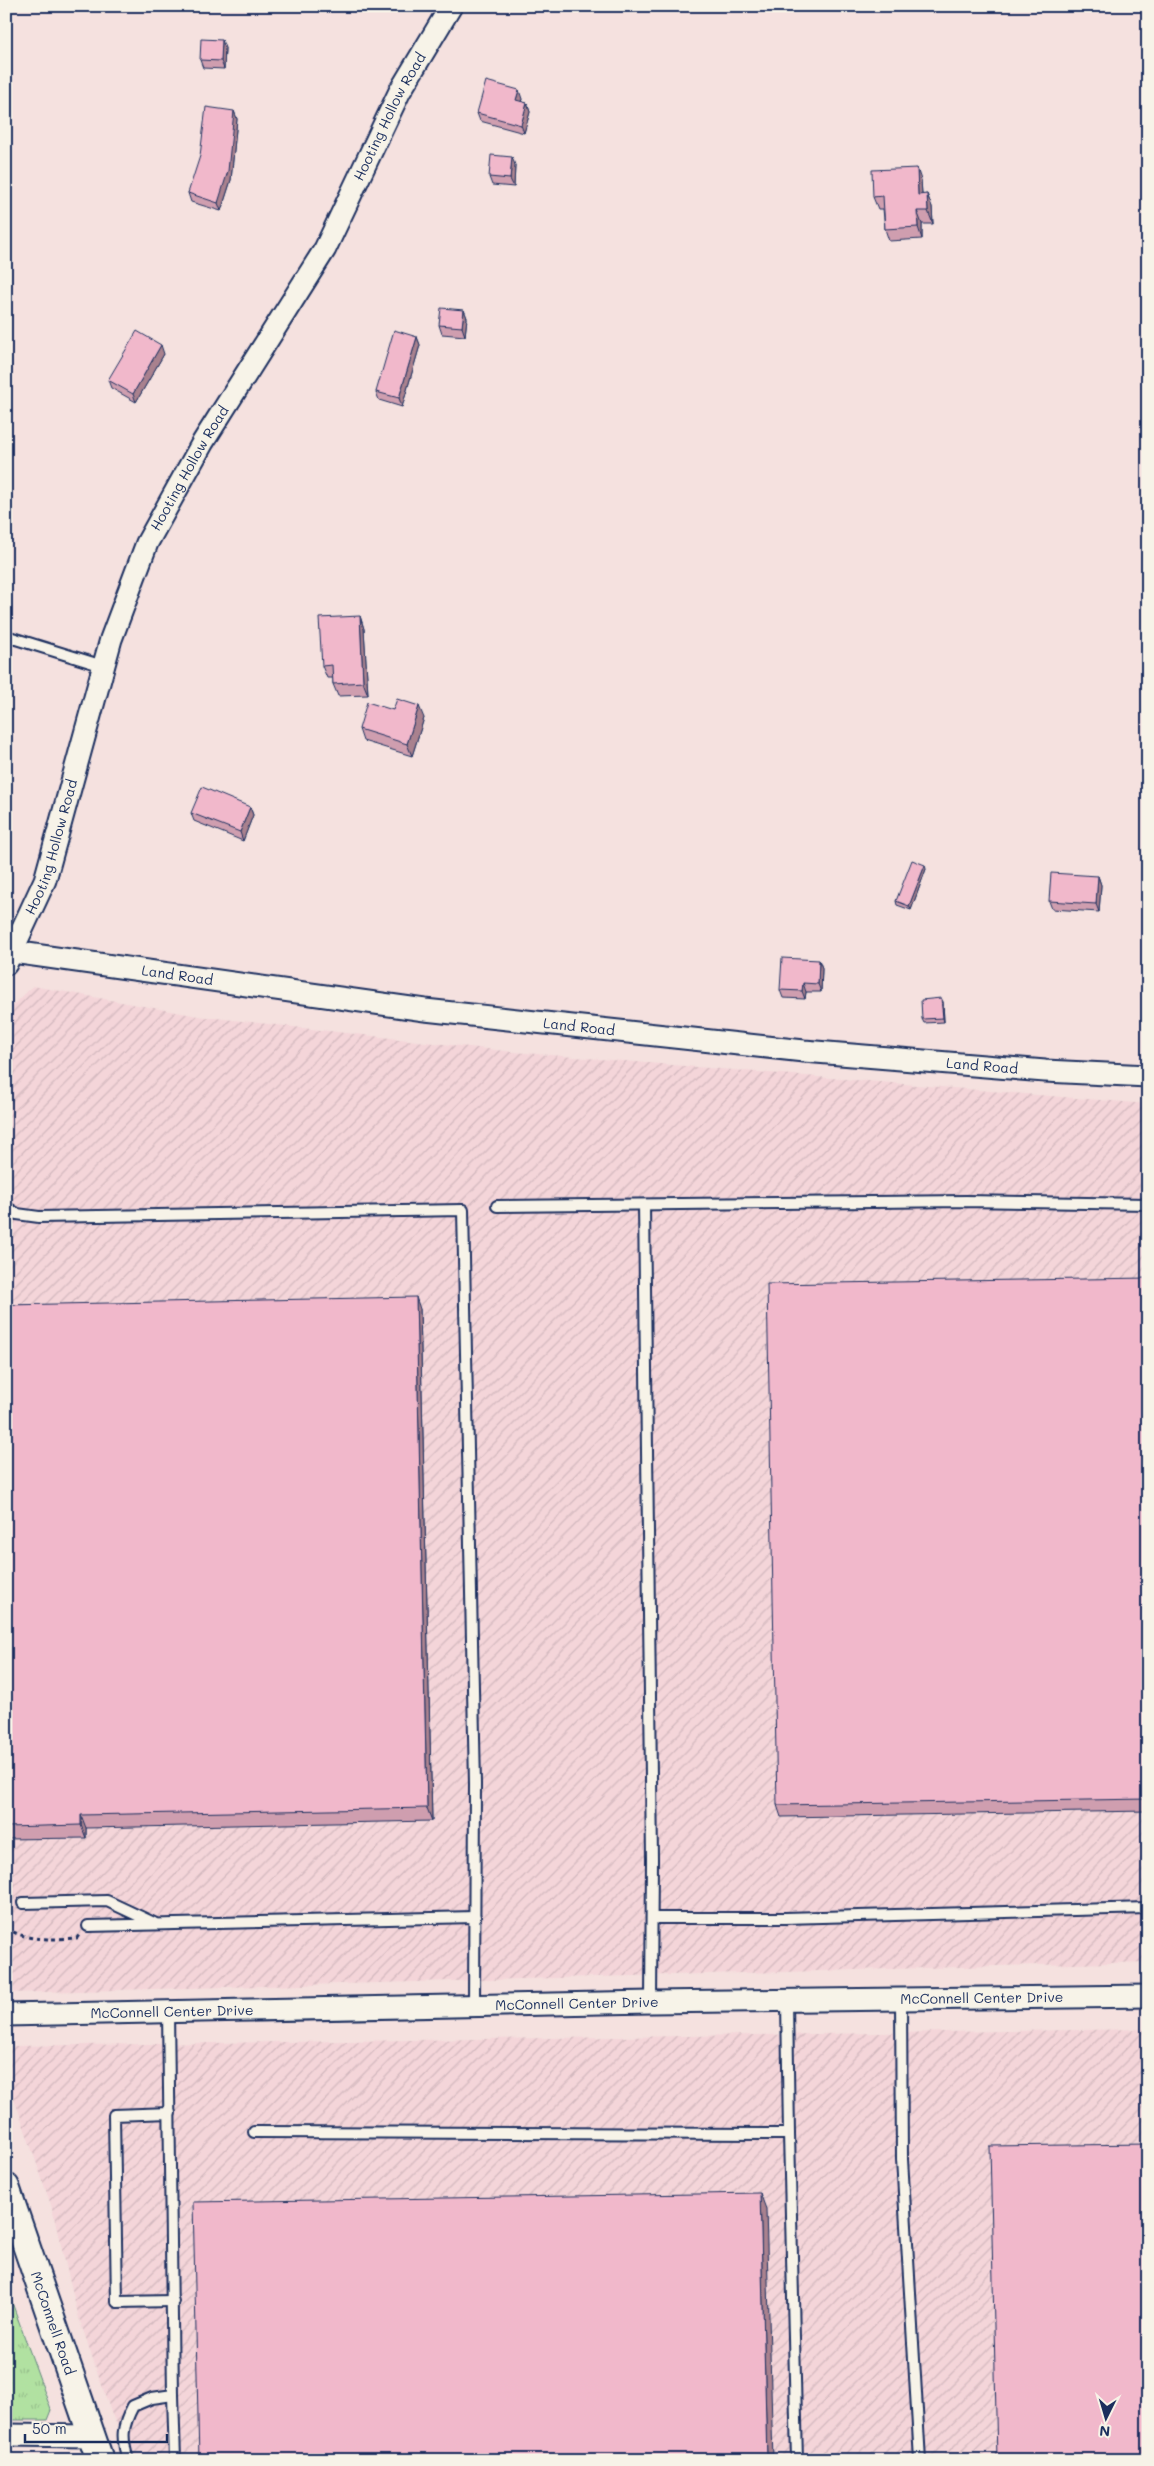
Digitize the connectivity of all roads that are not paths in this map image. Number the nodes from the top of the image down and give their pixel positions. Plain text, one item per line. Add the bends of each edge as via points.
1 (451, 6) edge
2 (6, 636) edge
3 (103, 666) junction
4 (10, 958) edge
5 (1148, 1076) edge
6 (1148, 1204) edge
7 (644, 1205) junction
8 (497, 1206) dead end
9 (6, 1207) edge
10 (22, 1903) dead end
11 (1148, 1908) edge
12 (475, 1917) junction
13 (652, 1918) junction
14 (158, 1924) junction
15 (88, 1926) road end
16 (1148, 1996) edge
17 (901, 1999) junction
18 (787, 2001) junction
19 (651, 2002) junction
20 (474, 2006) junction
21 (168, 2012) junction
22 (6, 2015) edge
23 (170, 2113) junction
24 (254, 2132) dead end
25 (789, 2134) junction
26 (9, 2203) edge
27 (173, 2301) junction
28 (173, 2395) junction
29 (6, 2434) edge
30 (90, 2436) junction
31 (100, 2460) edge
32 (128, 2460) edge
33 (175, 2460) edge
34 (797, 2460) edge
35 (920, 2460) edge

1 - 3 street, Hooting Hollow Road via 400,91 325,249 203,442 147,543 110,639
2 - 3 lane
3 - 4 street, Hooting Hollow Road via 45,880
4 - 5 street, Land Road via 435,1012 804,1051
6 - 7 lane via 966,1201
7 - 8 lane
7 - 13 lane
9 - 12 lane via 17,1214 39,1217 463,1210 476,1784
10 - 14 lane via 107,1901
11 - 13 lane via 785,1918
12 - 14 lane
12 - 20 lane
13 - 19 lane
14 - 15 lane
16 - 17 street, McConnell Center Drive
17 - 18 street, McConnell Center Drive
17 - 35 lane via 902,2159
18 - 19 street, McConnell Center Drive
18 - 25 lane
19 - 20 street, McConnell Center Drive
20 - 21 street, McConnell Center Drive
21 - 22 street, McConnell Center Drive
21 - 23 lane
23 - 27 lane
23 - 27 lane via 114,2115 117,2302
24 - 25 lane
25 - 34 lane
26 - 30 street, McConnell Road
27 - 28 lane
28 - 32 lane via 152,2398 133,2406 123,2425
28 - 33 lane
29 - 30 street
30 - 31 street, McConnell Road

